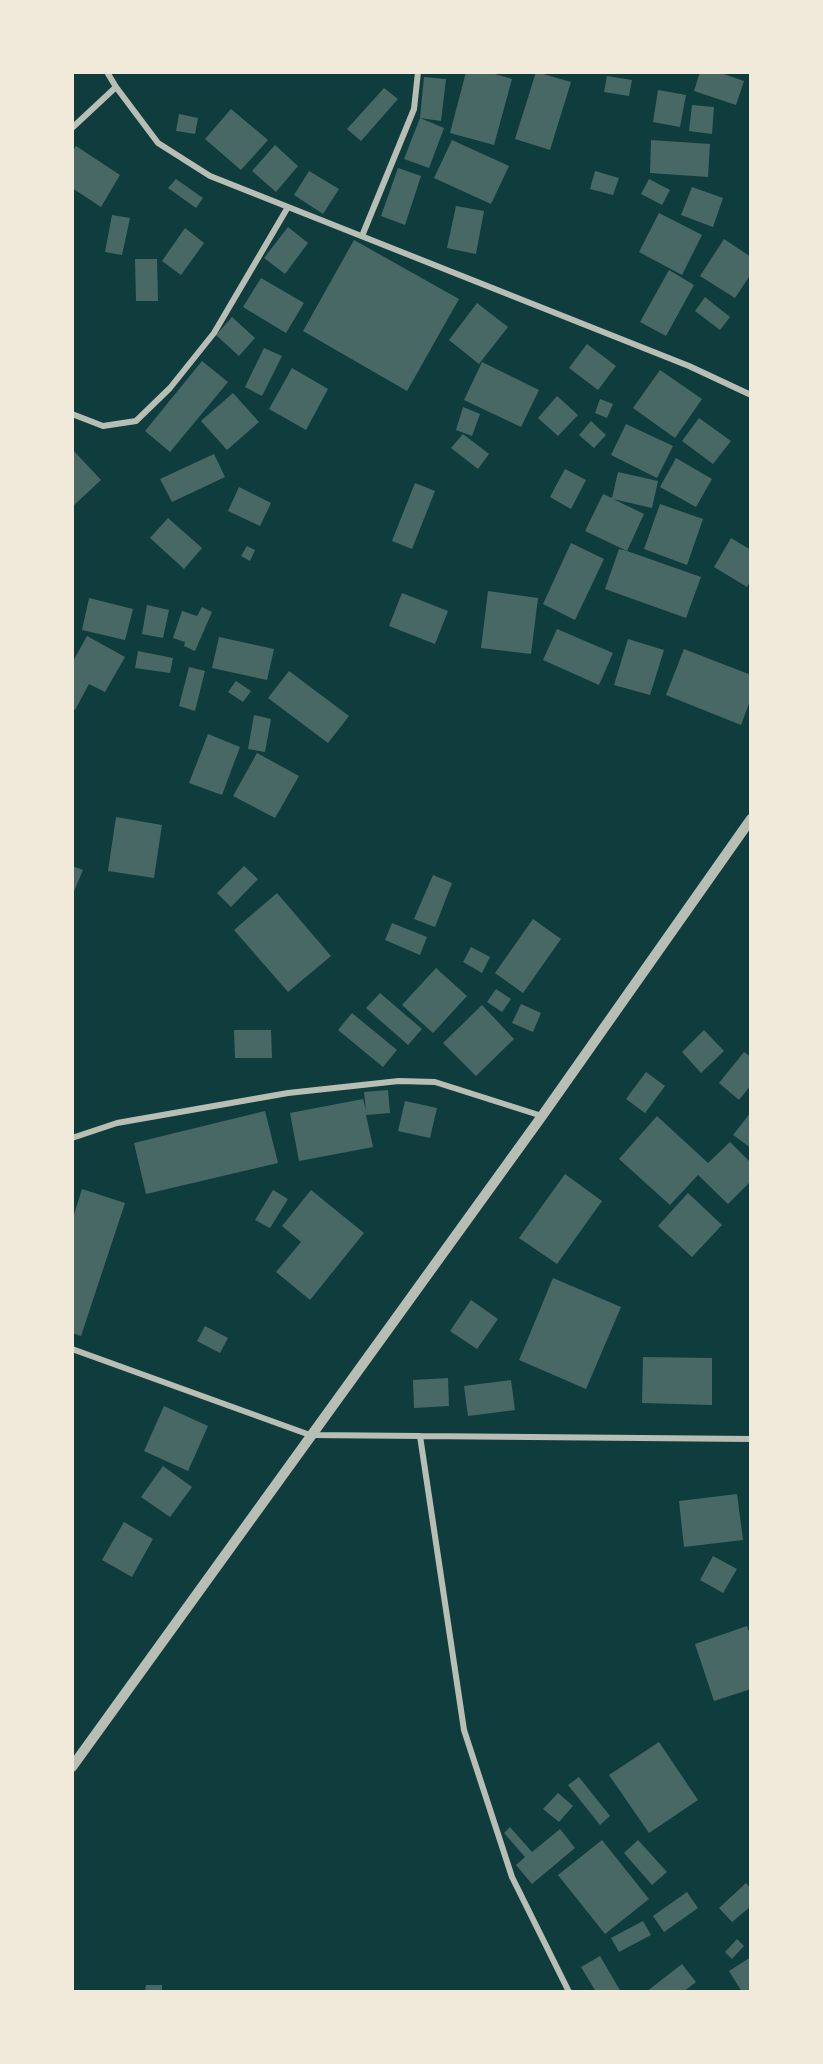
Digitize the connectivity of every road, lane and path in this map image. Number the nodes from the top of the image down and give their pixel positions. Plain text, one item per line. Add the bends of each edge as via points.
1 (107, 72) edge
2 (418, 72) edge
3 (116, 87) junction
4 (72, 128) edge
5 (288, 207) junction
6 (362, 236) junction
7 (751, 395) edge
8 (72, 414) edge
9 (751, 819) edge
10 (542, 1116) junction
11 (72, 1138) edge
12 (72, 1349) edge
13 (310, 1435) junction
14 (420, 1436) junction
15 (751, 1439) edge
16 (72, 1767) edge
17 (569, 1992) edge

1 - 3 street
2 - 6 street via 414,109
3 - 4 street
3 - 5 street via 158,143 210,176
5 - 6 street
5 - 8 street via 213,333 170,388 136,421 103,426
6 - 7 street via 689,366
9 - 10 street
10 - 11 street via 435,1082 399,1081 288,1093 129,1121
10 - 13 street
12 - 13 street
13 - 14 street
13 - 16 street
14 - 15 street
14 - 17 street via 464,1730 512,1877

